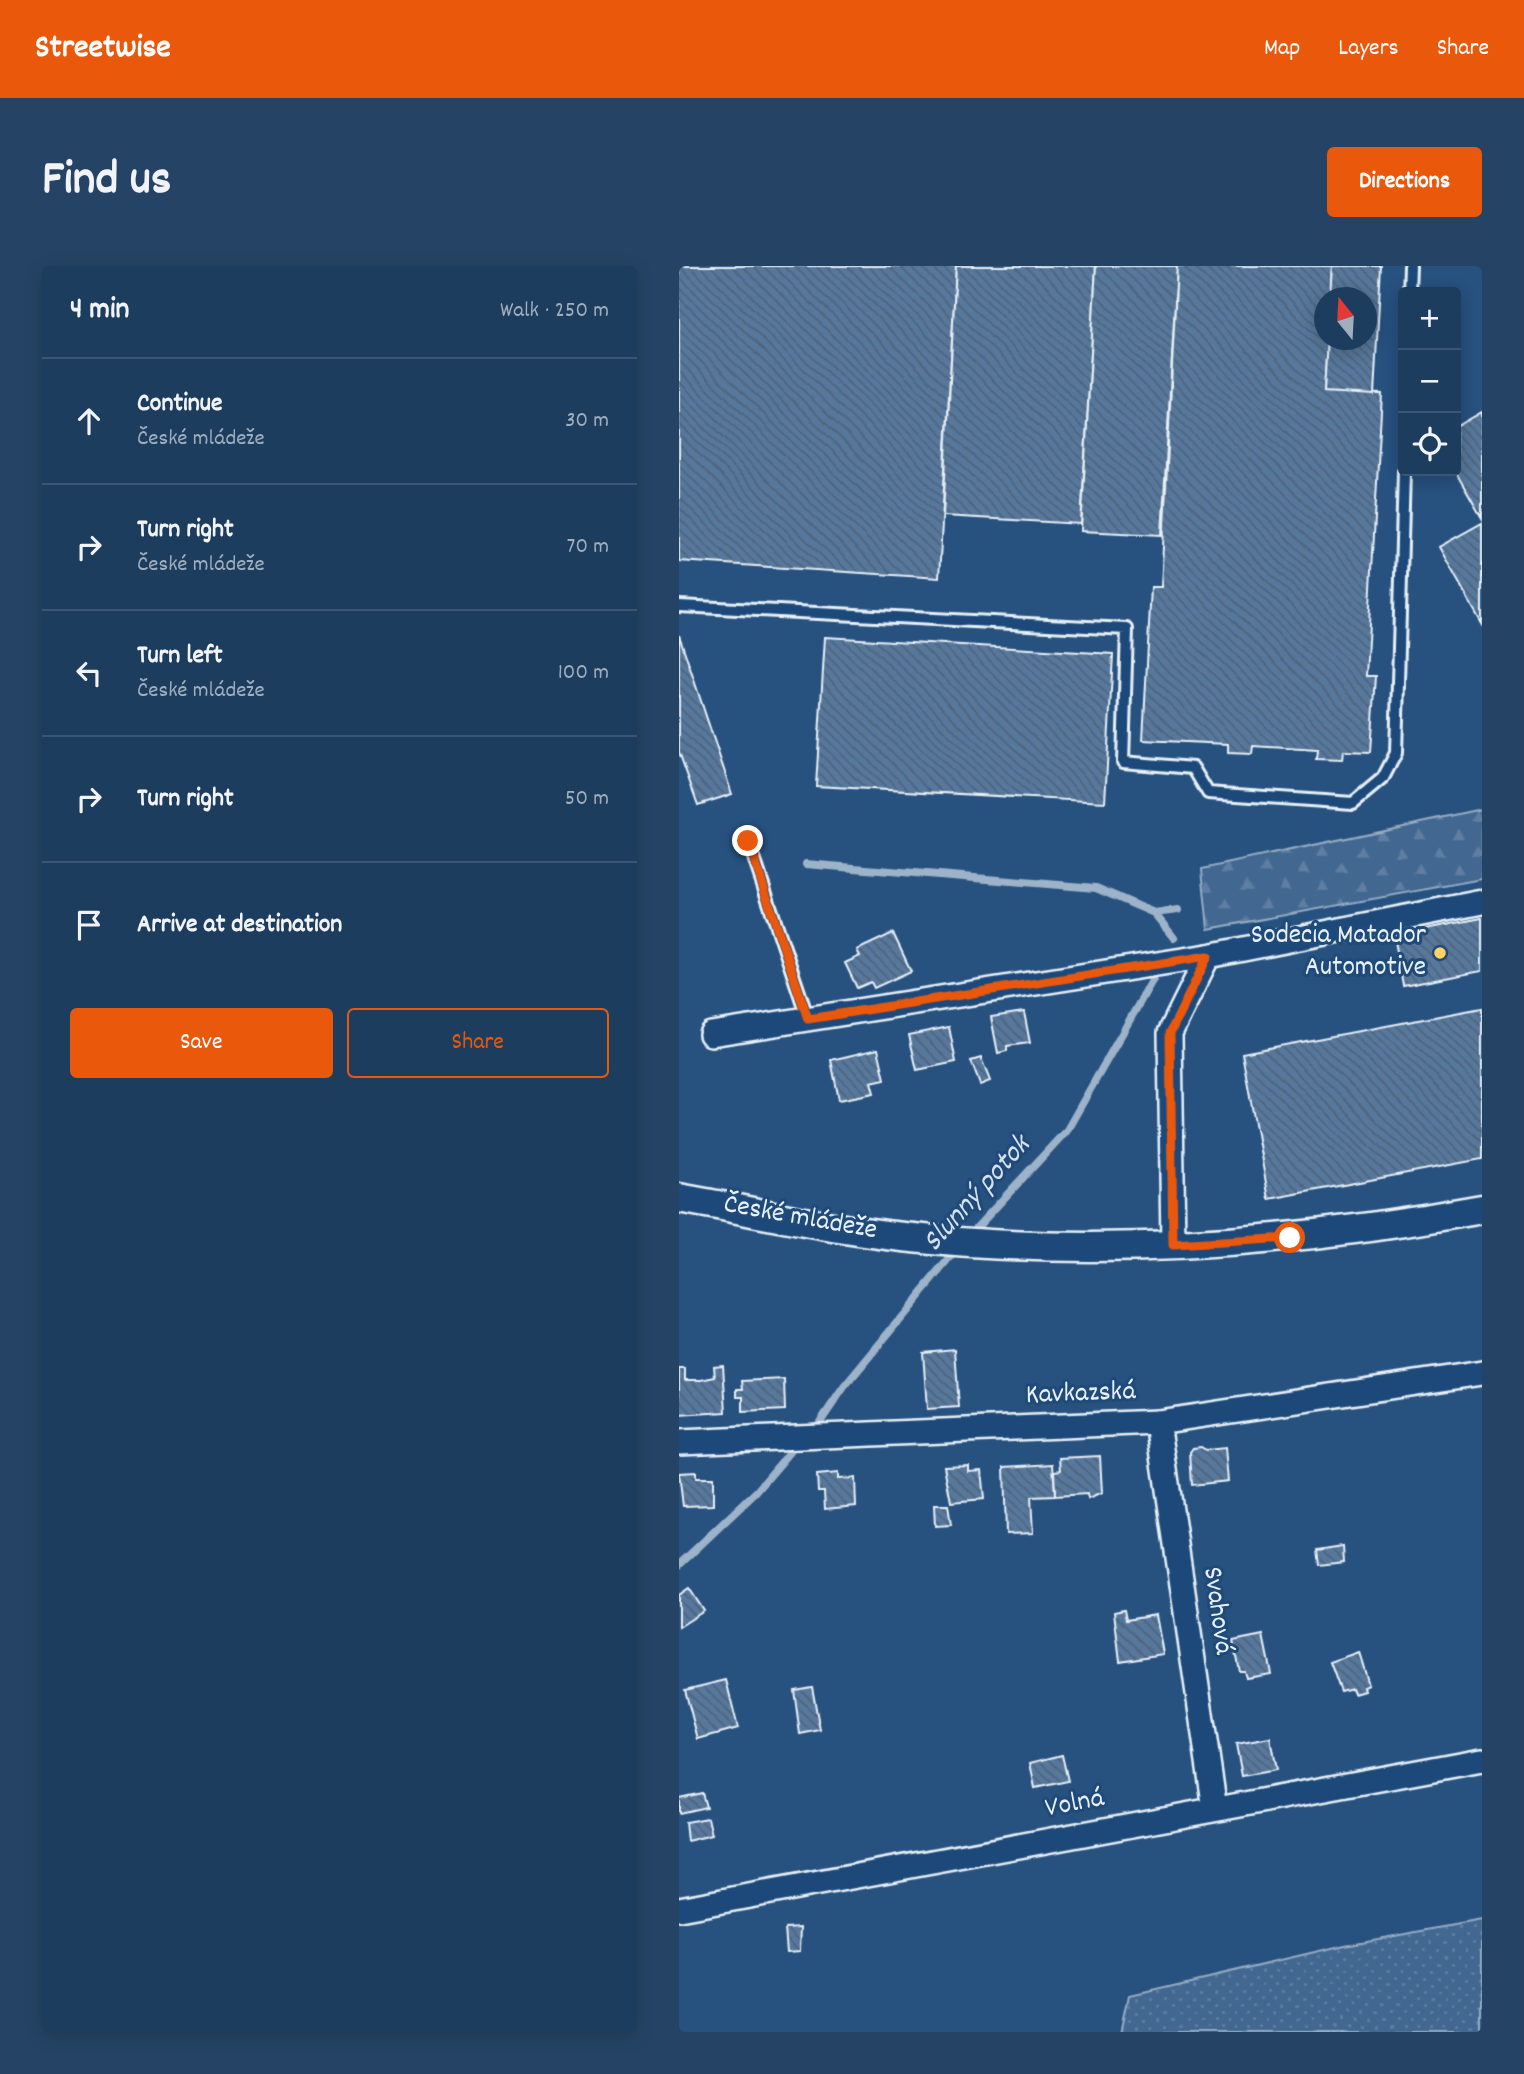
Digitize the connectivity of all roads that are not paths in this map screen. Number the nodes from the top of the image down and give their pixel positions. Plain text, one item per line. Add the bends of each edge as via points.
1 (1410, 266) edge
2 (1409, 287) edge
3 (1404, 476) edge
4 (679, 606) edge
5 (748, 841) dead end
6 (1482, 902) edge
7 (1208, 956) junction
8 (808, 1019) junction
9 (711, 1034) dead end
10 (679, 1198) edge
11 (1482, 1209) edge
12 (1173, 1245) junction
13 (1482, 1373) edge
14 (1158, 1422) junction
15 (679, 1442) edge
16 (1482, 1760) edge
17 (1215, 1809) junction
18 (679, 1909) edge

1 - 2 lane
3 - 4 lane via 1397,753 1383,778 1353,803 1208,793 1193,768 1123,762 1127,629
5 - 8 lane
6 - 7 street
7 - 8 street
7 - 12 street via 1170,1033
8 - 9 street
10 - 12 street, České mládeže via 928,1239
11 - 12 street, České mládeže via 1290,1238
13 - 14 street, Kavkazská
14 - 15 street, Kavkazská
14 - 17 street, Svahová
16 - 17 street, Volná
17 - 18 street, Volná

